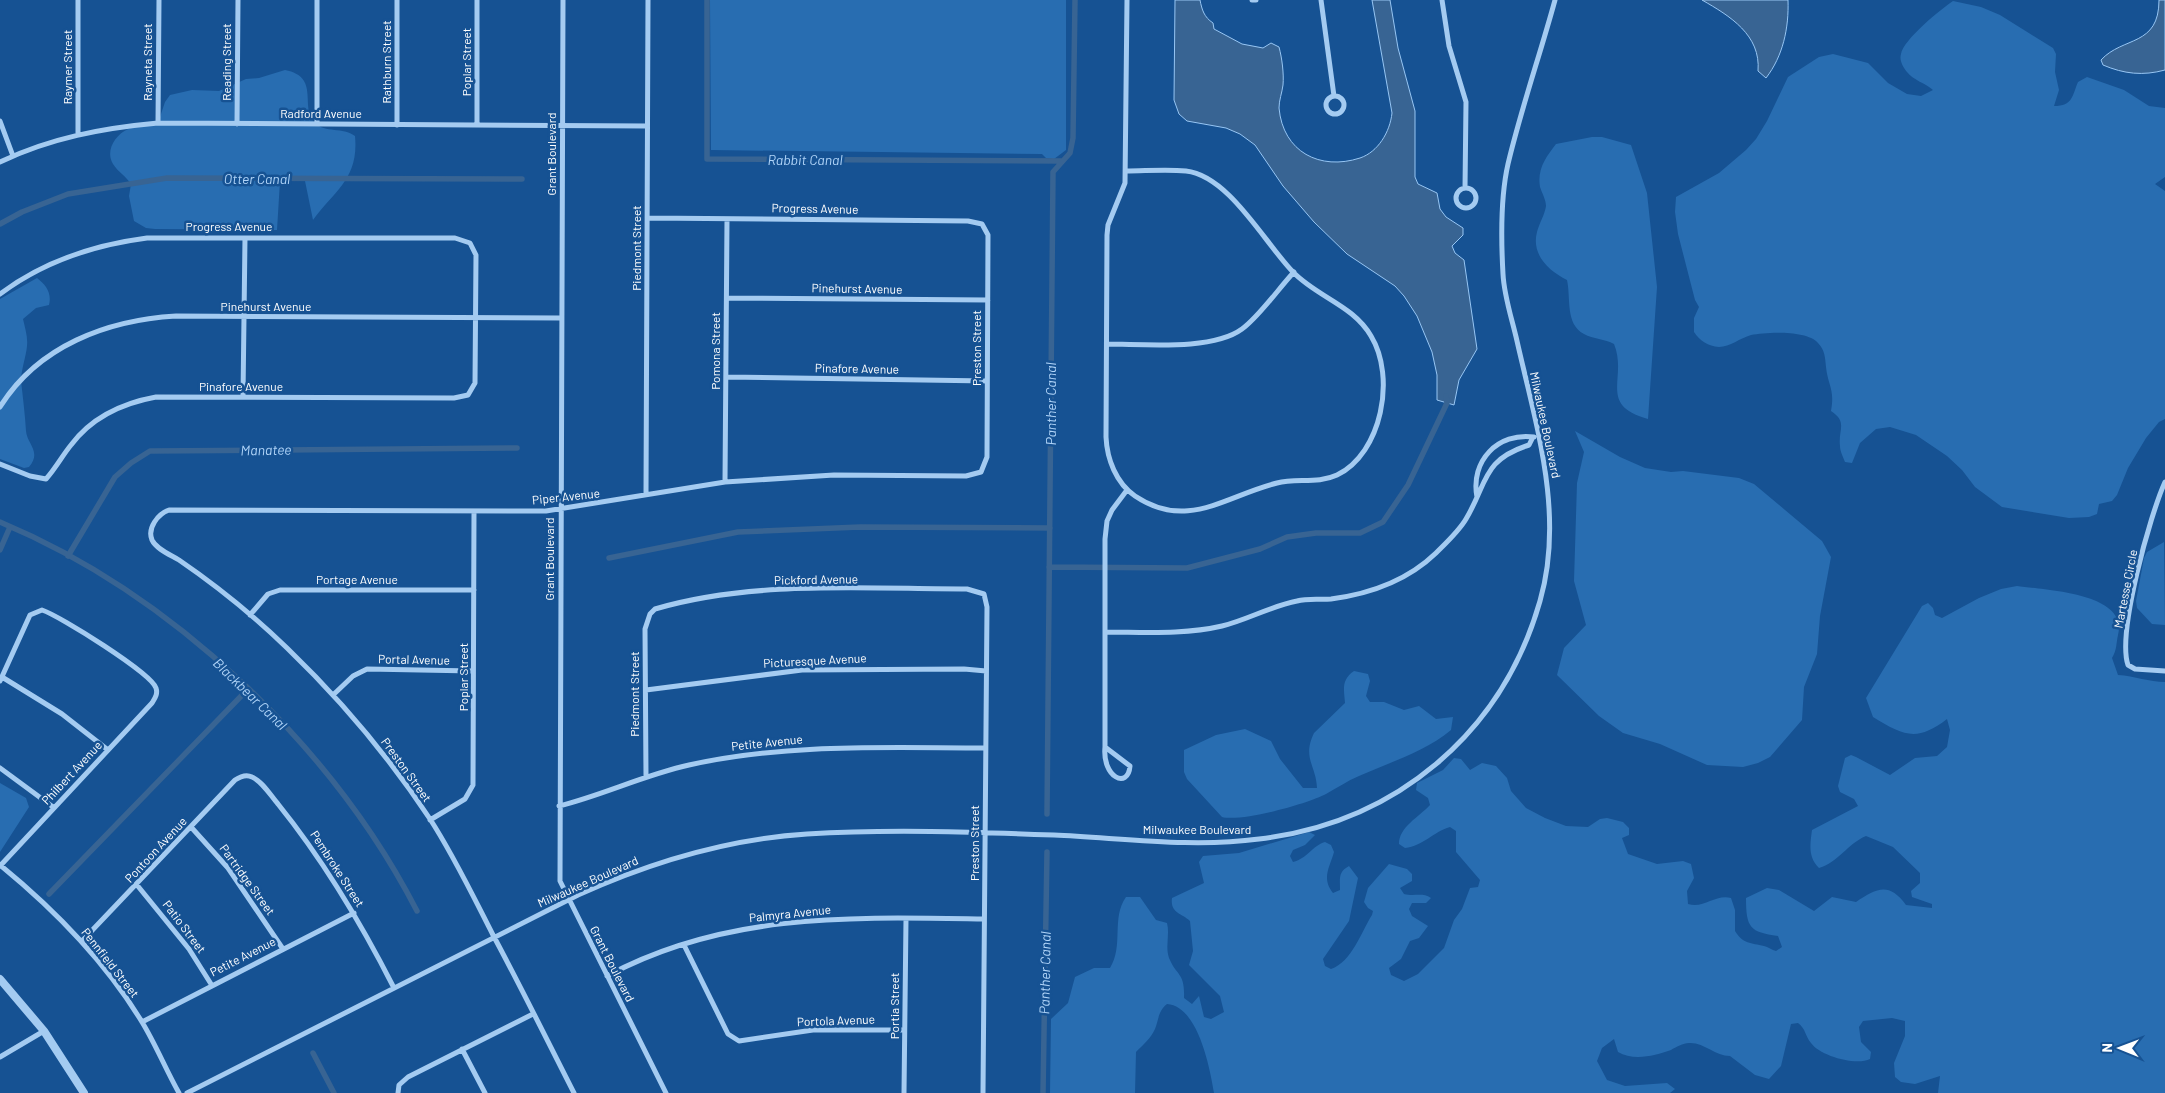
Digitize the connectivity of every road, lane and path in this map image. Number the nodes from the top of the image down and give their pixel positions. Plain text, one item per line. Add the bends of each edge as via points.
1 (78, 0) edge
2 (159, 0) edge
3 (238, 0) edge
4 (317, 0) edge
5 (397, 0) edge
6 (477, 0) edge
7 (562, 0) edge
8 (648, 0) edge
9 (1127, 0) edge
10 (1252, 0) edge
11 (1256, 0) edge
12 (1322, 0) edge
13 (1442, 0) edge
14 (1555, 0) edge
15 (1334, 96) dead end
16 (0, 120) edge
17 (158, 123) junction
18 (237, 124) junction
19 (317, 124) junction
20 (397, 125) junction
21 (477, 125) junction
22 (562, 126) junction
23 (648, 126) junction
24 (78, 135) junction
25 (13, 156) junction
26 (0, 162) edge
27 (1126, 171) junction
28 (1466, 188) junction
29 (648, 218) junction
30 (727, 220) junction
31 (982, 224) joint
32 (245, 238) junction
33 (1294, 272) junction
34 (0, 294) edge
35 (727, 298) junction
36 (988, 300) junction
37 (244, 317) junction
38 (476, 318) junction
39 (561, 318) junction
40 (1107, 344) junction
41 (726, 377) junction
42 (987, 381) junction
43 (243, 396) junction
44 (0, 407) edge
45 (1536, 436) junction
46 (1493, 448) junction
47 (1501, 457) junction
48 (0, 464) edge
49 (981, 472) joint
50 (725, 482) junction
51 (2165, 482) edge
52 (1127, 490) junction
53 (646, 495) junction
54 (1477, 497) junction
55 (560, 510) junction
56 (474, 512) junction
57 (155, 520) joint
58 (474, 590) junction
59 (984, 594) joint
60 (650, 614) joint
61 (250, 615) junction
62 (1105, 632) junction
63 (986, 670) junction
64 (473, 671) junction
65 (2165, 671) edge
66 (1, 679) edge
67 (646, 690) junction
68 (333, 695) junction
69 (1105, 747) junction
70 (985, 748) junction
71 (108, 750) junction
72 (0, 768) edge
73 (246, 775) joint
74 (646, 776) junction
75 (559, 806) junction
76 (53, 807) junction
77 (430, 820) junction
78 (191, 827) junction
79 (985, 834) junction
80 (0, 865) edge
81 (137, 885) junction
82 (568, 900) junction
83 (354, 913) junction
84 (906, 919) junction
85 (984, 920) junction
86 (494, 937) junction
87 (82, 941) junction
88 (684, 944) junction
89 (283, 948) junction
90 (607, 976) junction
91 (0, 979) edge
92 (211, 984) junction
93 (394, 988) junction
94 (533, 1014) junction
95 (142, 1022) junction
96 (904, 1030) junction
97 (44, 1031) junction
98 (462, 1049) junction
99 (0, 1057) edge
100 (398, 1092) edge
101 (84, 1093) edge
102 (179, 1093) edge
103 (187, 1093) edge
104 (485, 1093) edge
105 (574, 1093) edge
106 (666, 1093) edge
107 (904, 1093) edge
108 (983, 1093) edge

1 - 24 street, Raymer Street
2 - 17 street, Rayneta Street
3 - 18 street, Reading Street
4 - 19 street
5 - 20 street, Rathburn Street
6 - 21 street, Poplar Street
7 - 22 street, Grant Boulevard
8 - 23 street, Piedmont Street
9 - 27 street
10 - 11 street
12 - 15 street
13 - 28 street via 1449,46 1466,102
14 - 45 street, Milwaukee Boulevard via 1507,168 1501,228 1503,280
16 - 25 street
17 - 18 street, Radford Avenue
17 - 24 street, Radford Avenue
18 - 19 street, Radford Avenue
19 - 20 street, Radford Avenue
20 - 21 street, Radford Avenue
21 - 22 street, Radford Avenue
22 - 23 street, Radford Avenue
22 - 39 street, Grant Boulevard
23 - 29 street, Piedmont Street
24 - 25 street, Radford Avenue
25 - 26 street, Radford Avenue
27 - 33 street via 1186,171 1217,183
27 - 40 street via 1108,225
28 - 28 street via 1460,190 1456,198 1458,204 1468,208 1476,198 1474,192
29 - 30 street, Progress Avenue
29 - 53 street, Piedmont Street
30 - 31 street, Progress Avenue via 968,221
30 - 35 street, Pomona Street
31 - 36 street, Preston Street via 988,236
32 - 34 street, Progress Avenue via 162,237 106,244 39,269
32 - 37 street
32 - 38 street, Progress Avenue via 455,238 470,243 476,255
33 - 40 street via 1243,329 1223,338 1205,343
33 - 52 street via 1350,312 1377,347 1385,381 1383,402 1360,457 1328,478 1277,483 1187,513 1159,509
35 - 36 street, Pinehurst Avenue
35 - 41 street, Pomona Street
36 - 42 street, Preston Street
37 - 38 street, Pinehurst Avenue
37 - 43 street
37 - 44 street, Pinehurst Avenue via 155,318 127,321 98,330 42,362 16,386
38 - 39 street, Pinehurst Avenue
38 - 43 street, Pinafore Avenue via 475,383 468,395 454,398
39 - 55 street, Grant Boulevard
40 - 52 street via 1106,451
41 - 42 street, Pinafore Avenue
41 - 50 street, Pomona Street
42 - 49 street, Preston Street via 987,457
43 - 48 street, Pinafore Avenue via 164,396 122,406 88,427 46,479
45 - 46 street via 1519,435
45 - 47 street via 1529,445
45 - 79 street, Milwaukee Boulevard via 1549,495 1549,540 1540,601 1526,640 1500,693 1470,733 1414,782 1384,801 1343,819 1302,833 1255,840 1171,841
46 - 47 street
46 - 54 street via 1482,460 1476,474
47 - 54 street via 1489,470
49 - 50 street, Piper Avenue via 966,476 834,475
50 - 53 street, Piper Avenue
51 - 65 street, Martesse Circle via 2143,548 2125,649 2128,665 2135,669
52 - 62 street via 1107,521
53 - 55 street, Piper Avenue
54 - 62 street via 1460,528 1435,554 1398,580 1374,590 1336,598 1297,601 1206,629
55 - 56 street, Piper Avenue
55 - 75 street, Grant Boulevard
56 - 57 street, Piper Avenue via 177,509 163,512
56 - 58 street, Poplar Street
57 - 61 street, Preston Street via 152,541
58 - 61 street, Portage Avenue via 280,590 268,594
58 - 64 street, Poplar Street
59 - 60 street, Pickford Avenue via 967,588 802,589 730,595 670,605
59 - 63 street, Preston Street via 987,607
60 - 67 street, Piedmont Street via 645,630
61 - 68 street, Preston Street
62 - 69 street
63 - 67 street, Picturesque Avenue via 802,670
63 - 70 street, Preston Street
64 - 68 street, Portal Avenue via 367,670 353,676
64 - 77 street, Poplar Street via 473,785 465,799
66 - 71 street via 62,714
66 - 71 street, Philbert Avenue via 25,623 36,611 49,612 110,651 150,680 157,693 152,703
67 - 74 street, Piedmont Street
68 - 77 street, Preston Street via 386,759
69 - 69 street via 1106,768 1113,776 1126,776 1130,766
70 - 74 street, Petite Avenue via 798,749 729,757
70 - 79 street, Preston Street
71 - 76 street, Philbert Avenue
72 - 76 street
73 - 78 street, Pontoon Avenue via 235,780
73 - 83 street, Pembroke Street via 254,777 293,823
74 - 75 street, Petite Avenue
75 - 82 street, Grant Boulevard via 560,881
76 - 80 street, Philbert Avenue
77 - 86 street, Preston Street
78 - 81 street, Pontoon Avenue
78 - 89 street, Partridge Street via 232,874
79 - 82 street, Milwaukee Boulevard via 840,833 757,839 663,861
79 - 85 street, Preston Street
80 - 87 street, Pennfield Street
81 - 87 street, Pontoon Avenue
81 - 92 street, Patio Street via 189,949
82 - 86 street, Milwaukee Boulevard
82 - 90 street, Grant Boulevard
83 - 89 street, Petite Avenue
83 - 93 street, Pembroke Street
84 - 85 street, Palmyra Avenue
84 - 88 street, Palmyra Avenue via 784,922
84 - 96 street, Portia Street
85 - 108 street, Preston Street
86 - 93 street, Milwaukee Boulevard
86 - 94 street, Preston Street
87 - 95 street, Pennfield Street
88 - 90 street, Palmyra Avenue
88 - 96 street, Portola Avenue via 728,1034 739,1041 813,1030
89 - 92 street, Petite Avenue
90 - 106 street, Grant Boulevard
91 - 97 street
92 - 95 street, Petite Avenue
93 - 103 street, Milwaukee Boulevard
94 - 98 street
94 - 105 street, Preston Street
95 - 102 street, Pennfield Street
96 - 107 street, Portia Street
97 - 99 street
97 - 101 street
98 - 100 street via 408,1077 399,1085
98 - 104 street

